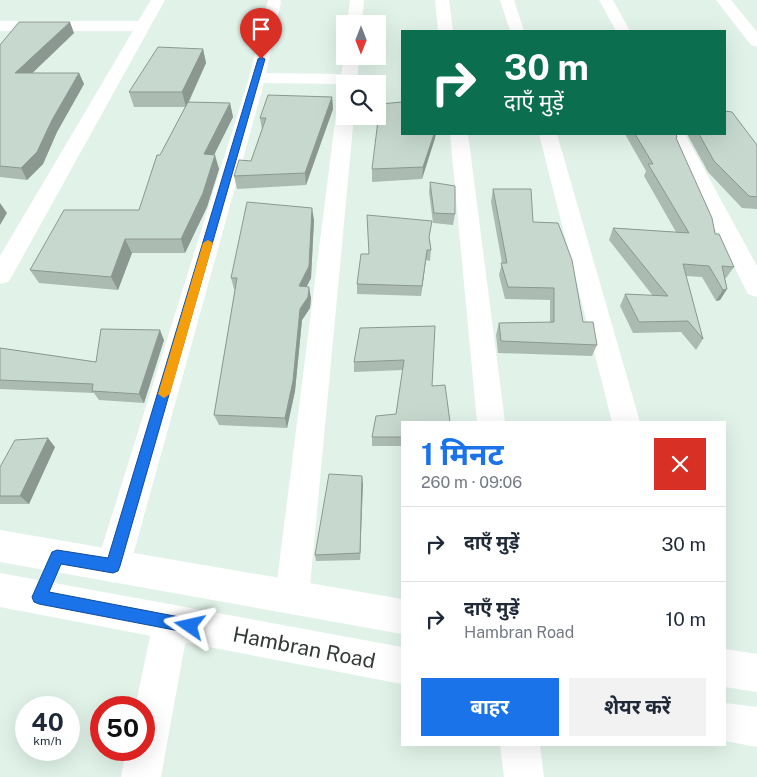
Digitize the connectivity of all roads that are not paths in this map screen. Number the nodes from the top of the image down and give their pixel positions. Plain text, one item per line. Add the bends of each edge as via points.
1 (158, 0) edge
2 (357, 0) edge
3 (442, 0) edge
4 (507, 0) edge
5 (606, 0) edge
6 (723, 0) edge
7 (274, 2) dead end
8 (355, 15) edge
9 (0, 26) edge
10 (143, 26) junction
11 (446, 30) edge
12 (517, 30) edge
13 (622, 30) edge
14 (757, 42) edge
15 (257, 78) junction
16 (336, 81) edge
17 (344, 125) edge
18 (459, 135) edge
19 (548, 135) edge
20 (677, 135) edge
21 (0, 276) edge
22 (757, 288) edge
23 (491, 421) edge
24 (626, 421) edge
25 (0, 546) edge
26 (57, 556) junction
27 (113, 566) junction
28 (0, 590) edge
29 (39, 597) junction
30 (292, 597) junction
31 (401, 617) edge
32 (171, 622) junction
33 (401, 666) edge
34 (726, 668) edge
35 (757, 673) edge
36 (726, 722) edge
37 (757, 727) edge
38 (520, 746) edge
39 (141, 777) edge
40 (524, 777) edge

1 - 10 street
2 - 8 street
3 - 11 street
4 - 12 street
5 - 13 street
6 - 14 street
7 - 15 street
9 - 10 street
10 - 21 street
15 - 16 street
15 - 27 street
17 - 30 street
18 - 23 street
19 - 24 street
20 - 22 street
25 - 26 street
26 - 27 street
26 - 29 street
27 - 30 street
28 - 29 street, Hambran Road
29 - 32 street, Hambran Road
30 - 31 street
32 - 33 street, Hambran Road
32 - 39 street
34 - 35 street
36 - 37 street
38 - 40 street

